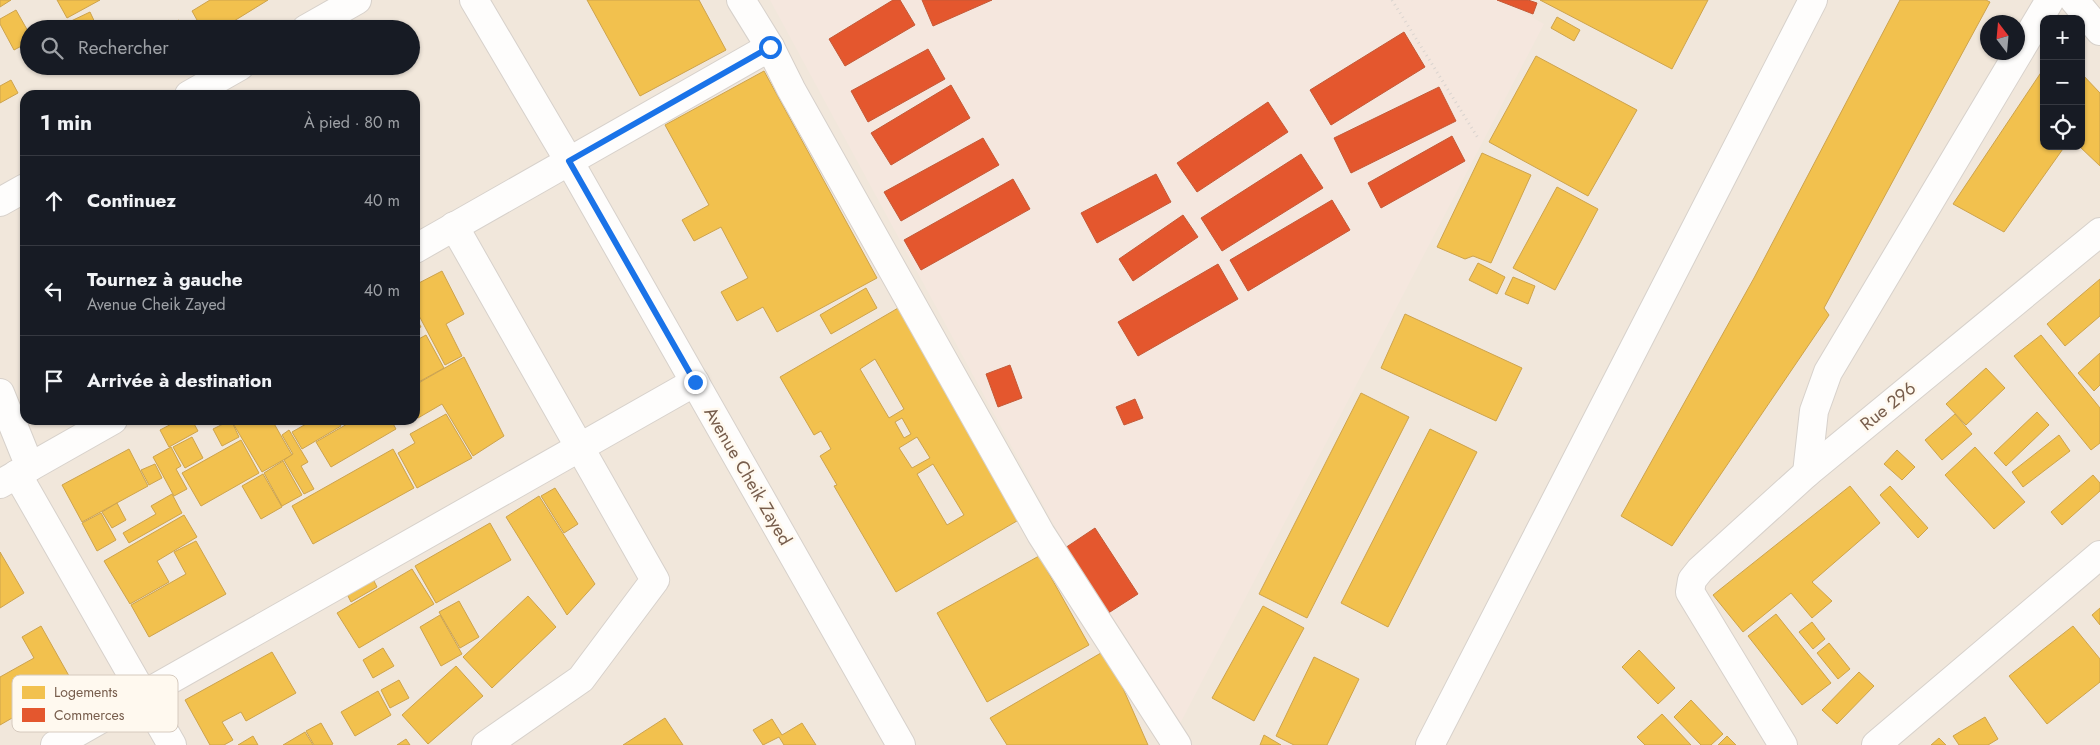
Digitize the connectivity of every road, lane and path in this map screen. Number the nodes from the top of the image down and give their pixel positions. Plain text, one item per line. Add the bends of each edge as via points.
1 (357, 0) edge
2 (474, 0) edge
3 (741, 0) edge
4 (1392, 0) edge
5 (1813, 0) edge
6 (2050, 0) edge
7 (2074, 0) edge
8 (322, 20) edge
9 (2100, 31) edge
10 (770, 47) junction
11 (224, 75) edge
12 (199, 90) edge
13 (1478, 138) dead end
14 (569, 161) junction
15 (20, 191) edge
16 (0, 202) edge
17 (454, 226) junction
18 (2100, 232) edge
19 (420, 246) edge
20 (695, 382) junction
21 (0, 393) edge
22 (104, 425) edge
23 (579, 448) junction
24 (1807, 473) junction
25 (16, 475) edge
26 (2100, 555) edge
27 (132, 675) edge
28 (178, 676) edge
29 (78, 732) edge
30 (165, 732) edge
31 (55, 745) edge
32 (172, 745) edge
33 (486, 745) edge
34 (901, 745) edge
35 (1177, 745) edge
36 (1430, 745) edge
37 (1783, 745) edge
38 (1876, 745) edge

1 - 8 street
2 - 14 street, Avenue Cheik Zayed
3 - 10 street
4 - 13 path
5 - 36 street
6 - 24 street via 1828,372 1814,411
7 - 9 street
10 - 14 street
10 - 35 street via 1042,534
11 - 12 street
14 - 17 street
14 - 20 street, Avenue Cheik Zayed
15 - 16 street
17 - 19 street
17 - 23 street
18 - 24 street, Rue 296
20 - 23 street
20 - 34 street, Avenue Cheik Zayed
21 - 25 street
22 - 25 street
23 - 28 street
23 - 33 street via 655,580 581,679
24 - 37 street, Rue 296 via 1700,570 1692,580 1690,592
25 - 27 street
26 - 38 street
29 - 31 street
30 - 32 street

